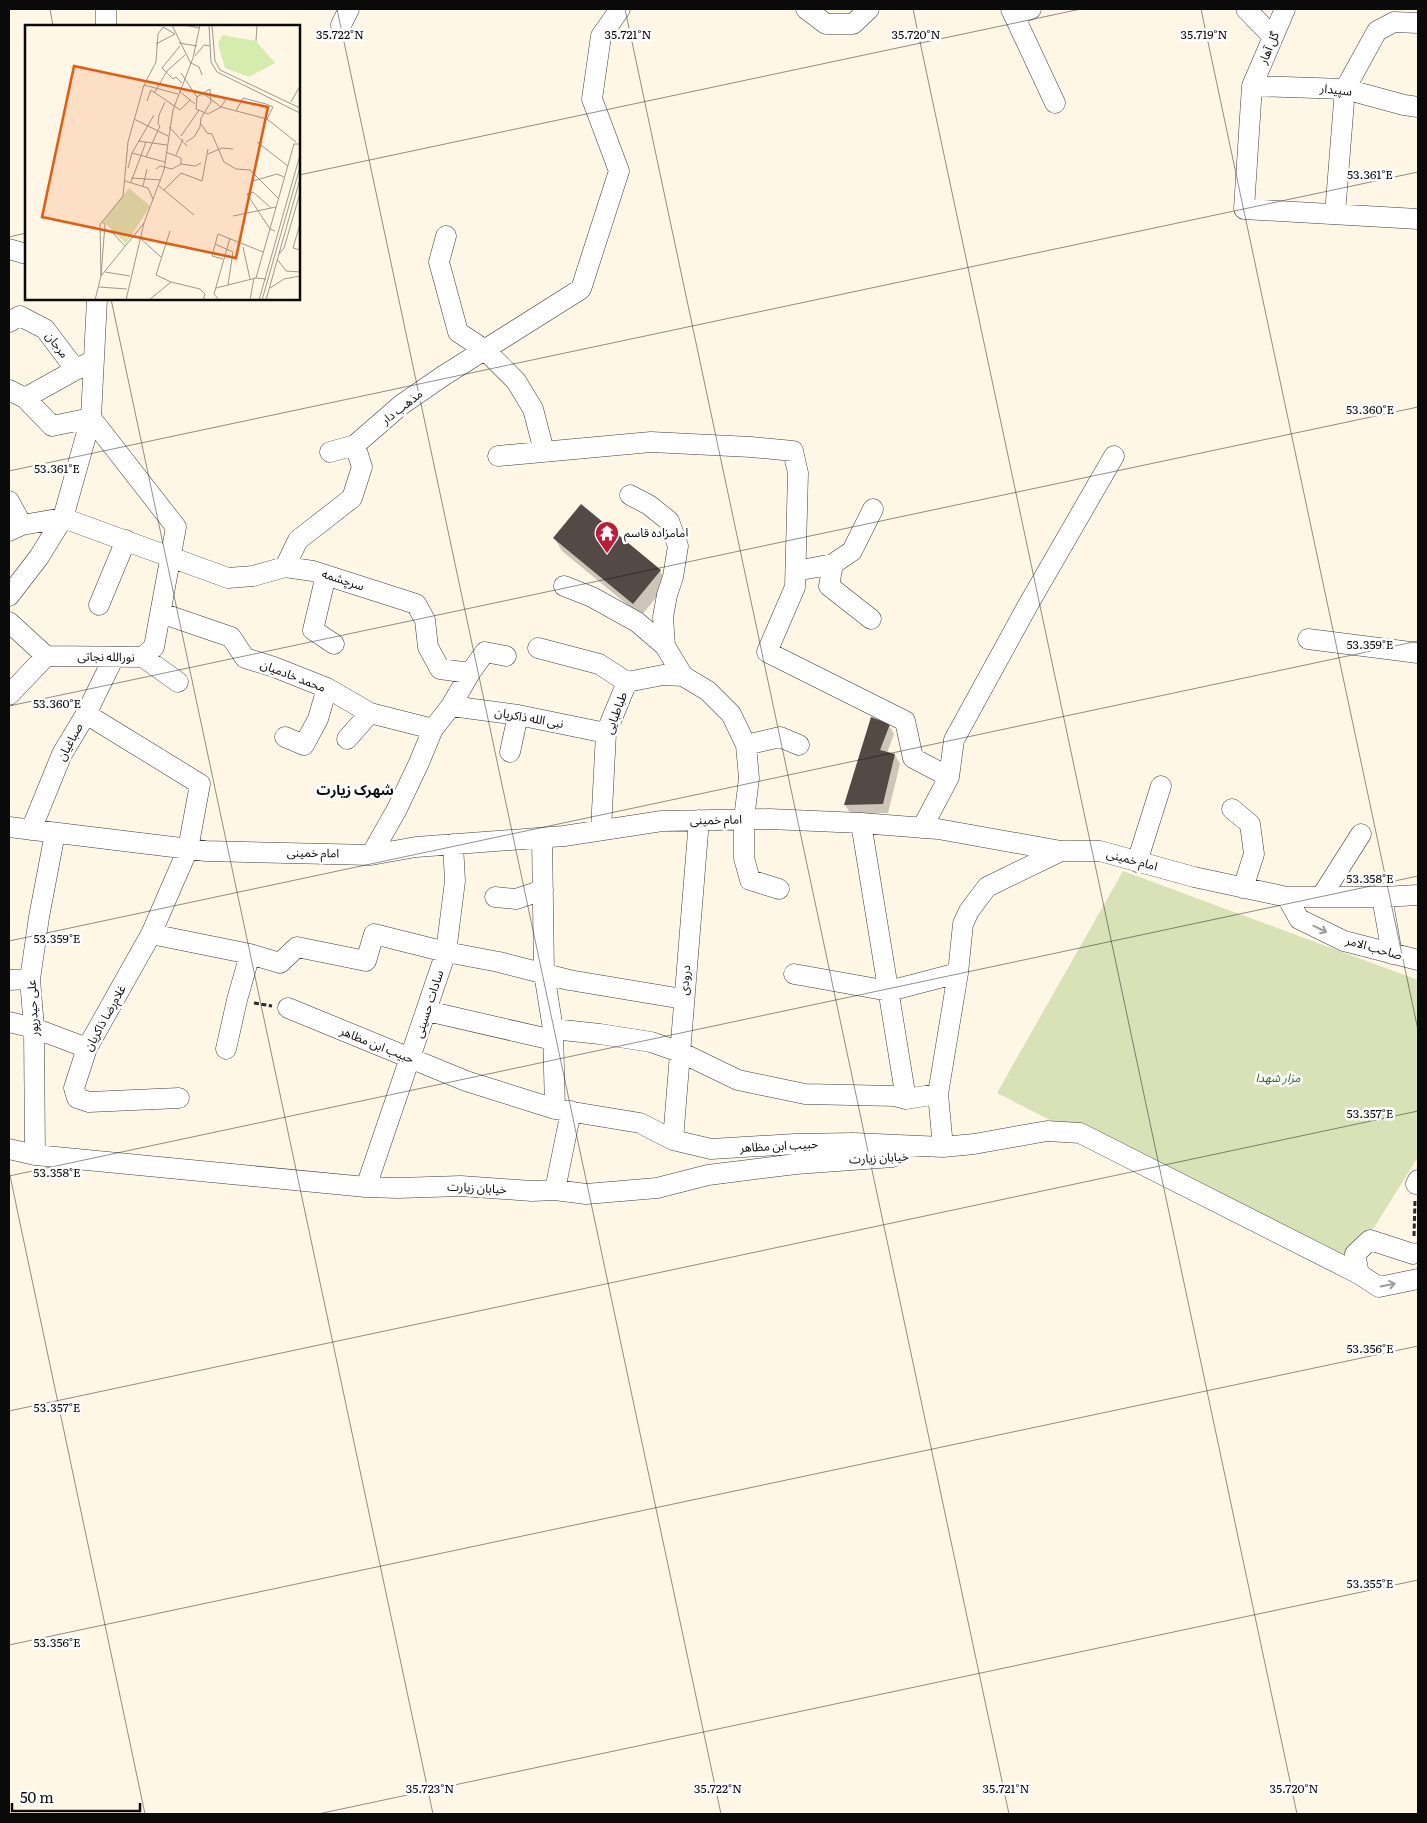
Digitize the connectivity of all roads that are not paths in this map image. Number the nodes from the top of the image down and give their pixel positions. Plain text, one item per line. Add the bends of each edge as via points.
1 (106, 9) edge
2 (620, 9) edge
3 (806, 9) edge
4 (869, 9) edge
5 (1246, 9) edge
6 (1285, 9) edge
7 (1019, 11) edge
8 (1418, 23) edge
9 (106, 25) edge
10 (1273, 37) junction
11 (1252, 86) junction
12 (1345, 89) junction
13 (1055, 103) dead end
14 (1418, 107) edge
15 (1335, 214) junction
16 (1418, 219) edge
17 (446, 236) dead end
18 (9, 248) edge
19 (25, 254) edge
20 (98, 300) edge
21 (9, 322) edge
22 (485, 350) junction
23 (94, 360) junction
24 (76, 370) junction
25 (17, 394) edge
26 (91, 418) junction
27 (354, 445) junction
28 (544, 451) junction
29 (330, 452) dead end
30 (498, 456) dead end
31 (1114, 456) dead end
32 (630, 496) dead end
33 (9, 501) edge
34 (873, 509) dead end
35 (63, 518) junction
36 (15, 528) edge
37 (126, 540) junction
38 (172, 556) junction
39 (833, 564) junction
40 (285, 567) junction
41 (796, 571) junction
42 (326, 575) junction
43 (564, 586) dead end
44 (9, 596) edge
45 (99, 605) dead end
46 (161, 613) junction
47 (870, 619) dead end
48 (9, 622) edge
49 (1308, 639) dead end
50 (334, 644) dead end
51 (665, 646) junction
52 (538, 648) dead end
53 (1418, 654) edge
54 (46, 656) junction
55 (506, 656) dead end
56 (114, 657) junction
57 (142, 657) junction
58 (470, 673) junction
59 (683, 676) junction
60 (178, 682) dead end
61 (627, 682) junction
62 (327, 688) junction
63 (9, 695) edge
64 (451, 706) junction
65 (370, 713) junction
66 (86, 714) junction
67 (518, 715) junction
68 (433, 728) junction
69 (606, 733) junction
70 (286, 737) dead end
71 (347, 739) dead end
72 (746, 745) junction
73 (799, 745) dead end
74 (510, 752) dead end
75 (949, 777) junction
76 (1161, 786) dead end
77 (1232, 809) dead end
78 (699, 820) junction
79 (744, 820) junction
80 (861, 823) junction
81 (9, 827) edge
82 (922, 828) junction
83 (31, 830) junction
84 (601, 830) junction
85 (55, 833) junction
86 (1361, 834) dead end
87 (542, 838) junction
88 (453, 844) junction
89 (188, 849) junction
90 (1061, 851) junction
91 (371, 855) junction
92 (1137, 862) junction
93 (1243, 888) junction
94 (779, 889) dead end
95 (542, 890) junction
96 (1418, 895) edge
97 (495, 897) dead end
98 (1287, 897) junction
99 (1321, 897) junction
100 (1382, 898) junction
101 (151, 934) junction
102 (446, 952) junction
103 (250, 954) junction
104 (1392, 954) junction
105 (1418, 960) edge
106 (544, 973) junction
107 (958, 973) junction
108 (794, 974) dead end
109 (30, 979) junction
110 (9, 980) edge
111 (889, 992) junction
112 (684, 999) junction
113 (288, 1008) road end
114 (427, 1011) junction
115 (9, 1022) edge
116 (34, 1028) junction
117 (553, 1034) junction
118 (87, 1048) junction
119 (226, 1049) dead end
120 (680, 1052) junction
121 (410, 1059) junction
122 (938, 1094) junction
123 (179, 1098) dead end
124 (906, 1099) junction
125 (563, 1110) junction
126 (673, 1140) junction
127 (943, 1147) junction
128 (9, 1149) edge
129 (35, 1155) junction
130 (366, 1187) junction
131 (555, 1190) junction
132 (1416, 1253) edge
133 (1359, 1274) junction
134 (1418, 1279) edge

1 - 9 street
2 - 22 street, مذهب دار via 601,36 592,99 620,171 582,289
3 - 4 street via 826,24 852,24
5 - 10 street
6 - 10 street, گل آهار
7 - 13 street
8 - 12 street via 1394,22 1377,31
10 - 11 street, گل آهار
11 - 12 street, سپیدار
11 - 15 street, گل آهار via 1244,209
12 - 14 street, سپیدار
12 - 15 street
15 - 16 street
17 - 22 street via 439,262 458,332
18 - 19 street
20 - 23 street
21 - 24 street, مرجان via 20,316 45,329
22 - 27 street, مذهب دار via 401,405
22 - 28 street via 516,381 532,409
23 - 24 street
23 - 26 street
24 - 25 street
25 - 26 street via 52,426
26 - 35 street
26 - 38 street, نورالله نجاتی via 176,528
27 - 29 street
27 - 40 street via 362,467 352,498 298,540
28 - 30 street
28 - 41 street via 651,442 793,451 798,473
31 - 75 street via 954,740
32 - 51 street via 649,505 669,521 678,546 663,617
33 - 36 street
34 - 39 street via 852,551
35 - 36 street
35 - 37 street, سرچشمه
35 - 44 street
37 - 38 street, سرچشمه
37 - 45 street
38 - 40 street, سرچشمه via 228,578 253,576
38 - 46 street, نورالله نجاتی
39 - 41 street
39 - 47 street via 828,586
40 - 42 street, سرچشمه
41 - 75 street via 795,587 767,652 905,721 913,758
42 - 50 street via 313,630
42 - 58 street, سرچشمه via 416,604 425,620 428,647 440,669
43 - 51 street via 592,597 637,622
46 - 57 street, نورالله نجاتی via 154,647
46 - 62 street, محمد خادمیان via 231,637 245,658
48 - 54 street
49 - 53 street
51 - 59 street
52 - 61 street via 599,664
54 - 56 street, نورالله نجاتی
54 - 63 street
55 - 58 street via 485,652
56 - 57 street, نورالله نجاتی
56 - 66 street, صباغیان
57 - 60 street
58 - 64 street
59 - 61 street, طباطبایی via 663,675
59 - 72 street via 708,691 732,714
61 - 69 street, طباطبایی
62 - 65 street, محمد خادمیان
62 - 70 street via 318,719 304,745
64 - 67 street, نبی الله ذاکریان
64 - 68 street
65 - 68 street, محمد خادمیان
65 - 71 street
66 - 83 street, صباغیان via 62,754
66 - 89 street, غلام‌رضا ذاکریان via 200,784
67 - 69 street, نبی الله ذاکریان
67 - 74 street
68 - 91 street via 397,810
69 - 84 street, طباطبایی
72 - 73 street via 780,737
72 - 79 street via 749,778
75 - 82 street
76 - 92 street
77 - 93 street via 1250,824 1254,854
78 - 79 street, امام خمینی
78 - 84 street, امام خمینی via 662,821
78 - 112 street, درودی
79 - 80 street, امام خمینی
79 - 94 street via 744,858 750,880
80 - 82 street, امام خمینی
80 - 111 street
81 - 83 street, امام خمینی
82 - 90 street, امام خمینی
83 - 85 street, امام خمینی
84 - 87 street, امام خمینی
85 - 89 street, امام خمینی
85 - 109 street, علی حیدرپور
86 - 99 street
87 - 88 street, امام خمینی
87 - 95 street
88 - 91 street, امام خمینی
88 - 102 street, سادات حسینی via 455,881
89 - 91 street, امام خمینی
89 - 101 street, غلام‌رضا ذاکریان
90 - 92 street, امام خمینی via 1100,851
90 - 107 street via 987,887 969,910 963,924
92 - 93 street, امام خمینی
93 - 98 street, امام خمینی
95 - 97 street via 516,899
95 - 106 street
96 - 100 street, امام خمینی
98 - 99 street, امام خمینی
98 -> 104 street, صاحب الامر via 1299,919 1344,941
99 - 100 street, امام خمینی
100 - 104 street
101 - 103 street
101 - 118 street, غلام‌رضا ذاکریان
102 - 103 street via 374,934 366,961 297,947 280,963
102 - 106 street
102 - 114 street, سادات حسینی
103 - 119 street
104 - 105 street, صاحب الامر
106 - 112 street via 568,980
106 - 117 street
107 - 111 street
107 - 122 street
108 - 111 street
109 - 110 street
109 - 116 street, علی حیدرپور
111 - 124 street
112 - 120 street, درودی
113 - 121 street, حبیب ابن مظاهر
114 - 117 street
114 - 121 street, سادات حسینی
115 - 116 street
116 - 118 street
116 - 129 street, علی حیدرپور
117 - 120 street via 600,1034 651,1042
117 - 125 street
118 - 123 street, غلام‌رضا ذاکریان via 74,1088 77,1098 89,1102
120 - 124 street via 738,1080 805,1094
120 - 126 street, درودی
121 - 125 street, حبیب ابن مظاهر via 466,1081
121 - 130 street, سادات حسینی
122 - 124 street
122 - 127 street
125 - 126 street, حبیب ابن مظاهر via 640,1123
125 - 131 street
126 - 127 street, حبیب ابن مظاهر via 711,1149 795,1144
127 - 131 street, خیابان زیارت via 919,1157 796,1164 708,1175 657,1188 586,1194
127 - 133 street via 1047,1131 1080,1133
128 - 129 street, خیابان زیارت
129 - 130 street, خیابان زیارت
130 - 131 street, خیابان زیارت via 462,1186
132 - 133 street via 1370,1240 1355,1254
133 -> 134 street via 1379,1287

